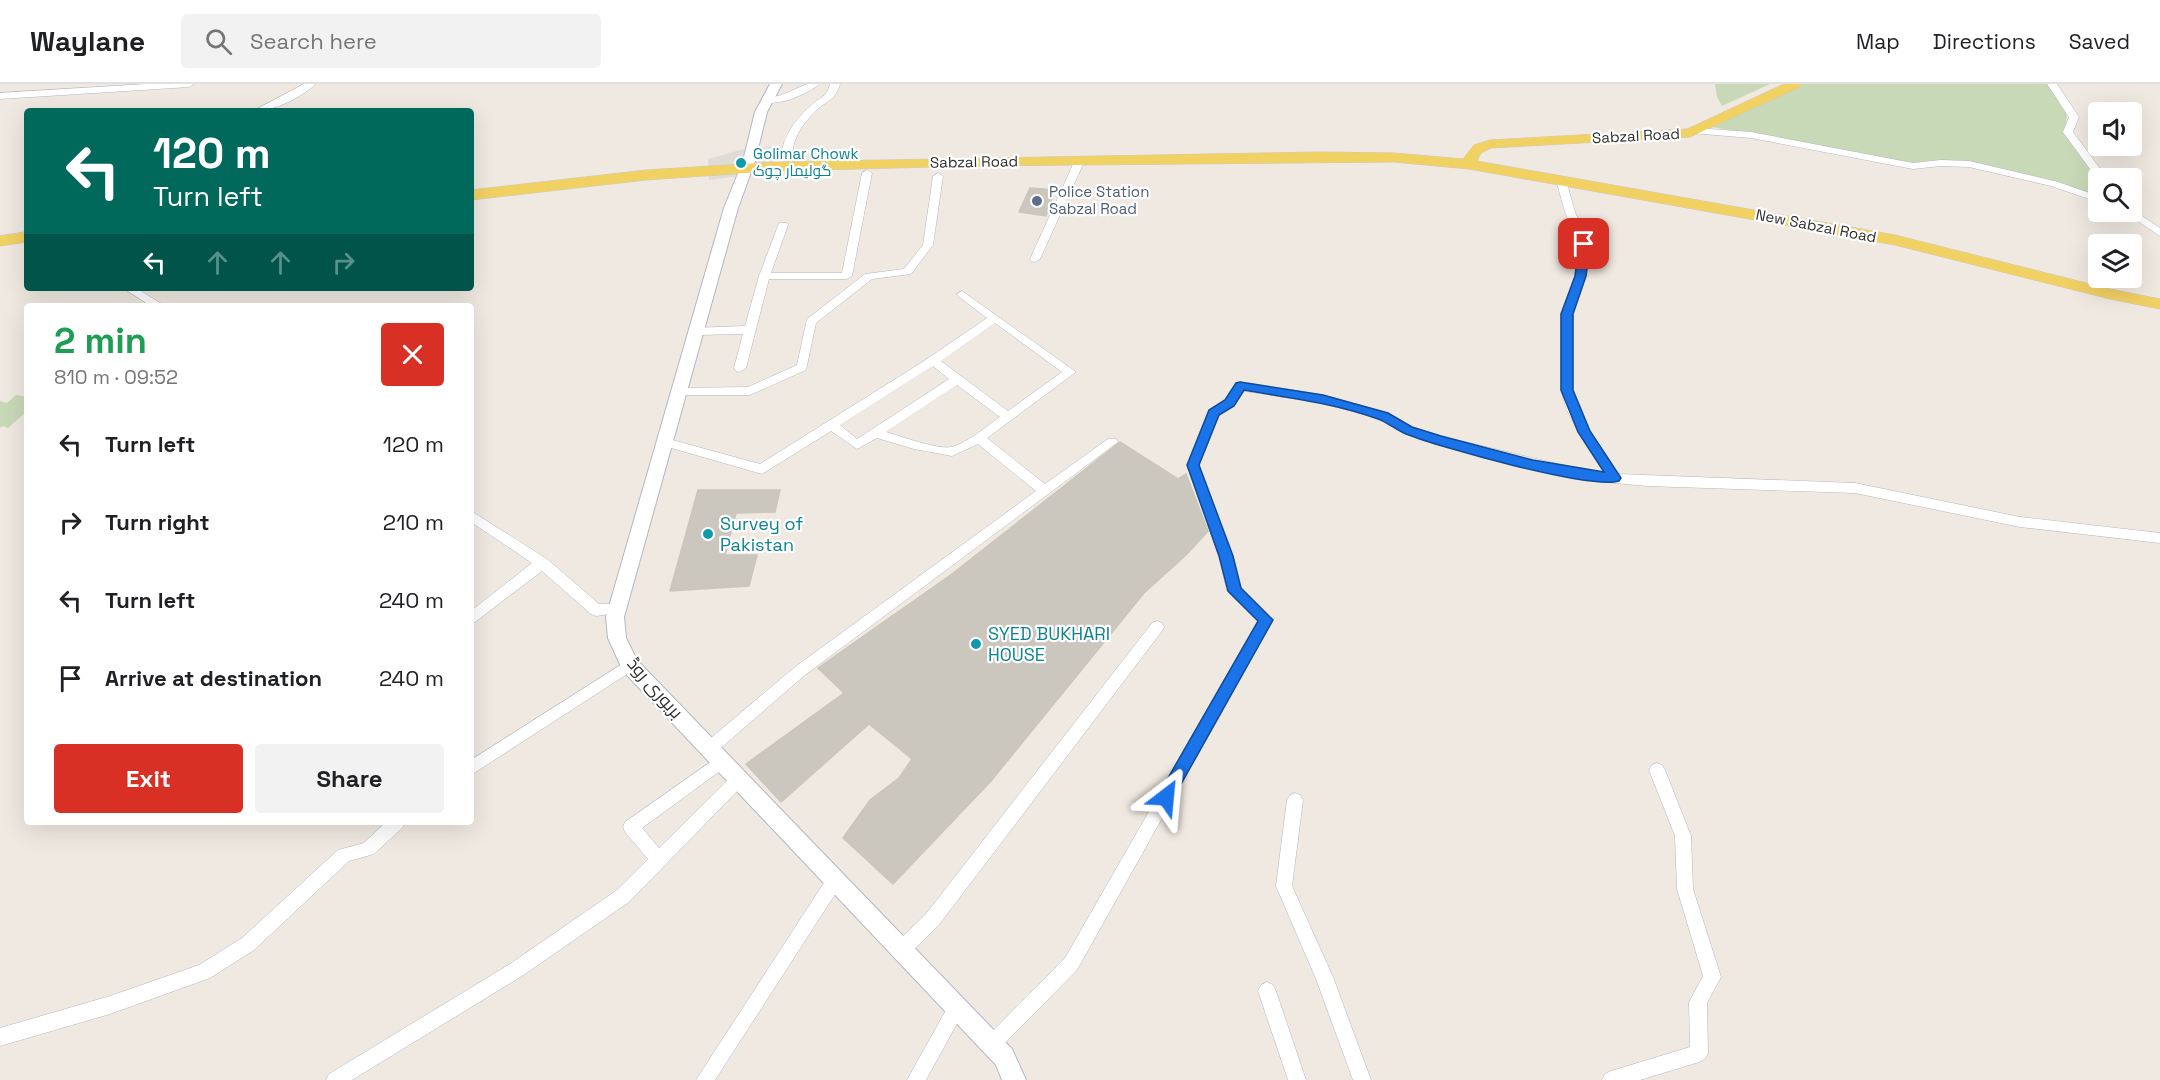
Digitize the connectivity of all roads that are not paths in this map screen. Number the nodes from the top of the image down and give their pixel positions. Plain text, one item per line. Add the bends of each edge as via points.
1 (189, 84) edge
2 (311, 84) edge
3 (815, 84) edge
4 (835, 84) edge
5 (1795, 84) edge
6 (2052, 84) edge
7 (772, 92) edge
8 (0, 96) edge
9 (266, 108) edge
10 (1695, 131) junction
11 (1052, 157) junction
12 (786, 158) junction
13 (1080, 160) junction
14 (1470, 160) junction
15 (747, 165) junction
16 (2095, 168) edge
17 (867, 173) dead end
18 (938, 176) dead end
19 (1561, 180) junction
20 (474, 187) edge
21 (474, 195) edge
22 (2088, 196) edge
23 (2142, 221) edge
24 (783, 225) dead end
25 (0, 232) edge
26 (2160, 233) edge
27 (24, 237) edge
28 (24, 237) edge
29 (0, 241) edge
30 (1035, 259) dead end
31 (764, 276) junction
32 (133, 291) edge
33 (2160, 291) edge
34 (962, 294) dead end
35 (154, 303) edge
36 (2160, 303) edge
37 (994, 318) junction
38 (750, 330) junction
39 (696, 331) junction
40 (933, 361) junction
41 (740, 368) dead end
42 (958, 379) junction
43 (679, 392) junction
44 (1006, 416) junction
45 (832, 425) junction
46 (876, 433) junction
47 (979, 438) junction
48 (665, 442) junction
49 (1112, 442) dead end
50 (1614, 478) junction
51 (1045, 491) junction
52 (474, 518) edge
53 (2160, 538) edge
54 (542, 563) junction
55 (618, 608) junction
56 (474, 617) edge
57 (1157, 627) dead end
58 (630, 665) junction
59 (716, 754) junction
60 (474, 766) edge
61 (1657, 770) dead end
62 (739, 779) junction
63 (1295, 800) dead end
64 (394, 825) edge
65 (659, 860) junction
66 (835, 880) junction
67 (902, 949) junction
68 (1268, 990) dead end
69 (957, 1007) junction
70 (0, 1037) edge
71 (993, 1044) junction
72 (335, 1080) edge
73 (705, 1080) edge
74 (916, 1080) edge
75 (1014, 1080) edge
76 (1297, 1080) edge
77 (1362, 1080) edge
78 (1611, 1080) edge

1 - 8 street
2 - 9 street
3 - 7 street via 781,99
4 - 12 street via 832,94 812,108 789,139
5 - 10 main road, Sabzal Road
6 - 16 street via 2074,117 2068,132
7 - 15 main road, بریوری روڈ via 761,112
10 - 14 main road, Sabzal Road via 1490,144 1478,147
10 - 22 street via 1751,135 1913,166 1969,164
11 - 12 main road, Sabzal Road
11 - 13 main road, Sabzal Road
11 - 14 main road, Sabzal Road via 1406,149
11 - 15 main road, Sabzal Road
12 - 15 main road, Sabzal Road
13 - 14 main road, Sabzal Road via 1404,156
13 - 30 street
14 - 19 main road, New Sabzal Road
14 - 33 main road, New Sabzal Road via 1891,231
15 - 20 main road, Sabzal Road via 639,168
15 - 21 main road, Sabzal Road
15 - 39 main road, بریوری روڈ
17 - 31 street via 847,276
18 - 43 street via 928,245 907,272 870,276 812,322 802,367 750,391
19 - 36 main road, New Sabzal Road via 1894,240
19 - 50 street via 1584,244 1581,276 1567,314 1567,390 1584,432
23 - 26 street
24 - 31 street
25 - 27 main road
28 - 29 main road
31 - 38 street
32 - 35 street
34 - 37 street
37 - 40 street
37 - 44 street via 1070,372
38 - 39 street
38 - 41 street
39 - 43 main road, بریوری روڈ
40 - 42 street
40 - 45 street
42 - 44 street
42 - 46 street
43 - 48 main road, بریوری روڈ
44 - 47 street
45 - 46 street via 857,445
45 - 48 street via 762,469
46 - 47 street via 952,452
47 - 51 street
48 - 55 main road, بریوری روڈ
49 - 51 street
50 - 53 street via 1855,488 2020,522
50 - 71 street via 1533,465 1439,440 1407,430 1384,416 1323,399 1240,386 1230,403 1214,413 1193,465 1226,556 1234,591 1266,620 1071,964
51 - 59 street via 800,671
52 - 54 street
54 - 55 street via 596,610
54 - 56 street
55 - 58 main road, بریوری روڈ via 616,638
57 - 67 street via 932,920
58 - 59 main road, بریوری روڈ
58 - 60 street
59 - 62 main road, بریوری روڈ
59 - 65 street via 631,827
61 - 78 street via 1683,836 1685,889 1712,977 1698,1002 1699,1053
62 - 65 street
62 - 66 main road, بریوری روڈ
63 - 77 street via 1284,886 1324,977
64 - 70 street via 368,849 344,855 248,944 204,972
65 - 72 street via 623,896 516,970
66 - 67 main road, بریوری روڈ
66 - 73 street
67 - 69 main road, بریوری روڈ
68 - 76 street
69 - 71 main road, بریوری روڈ
69 - 74 street
71 - 75 main road, بریوری روڈ via 1005,1057

